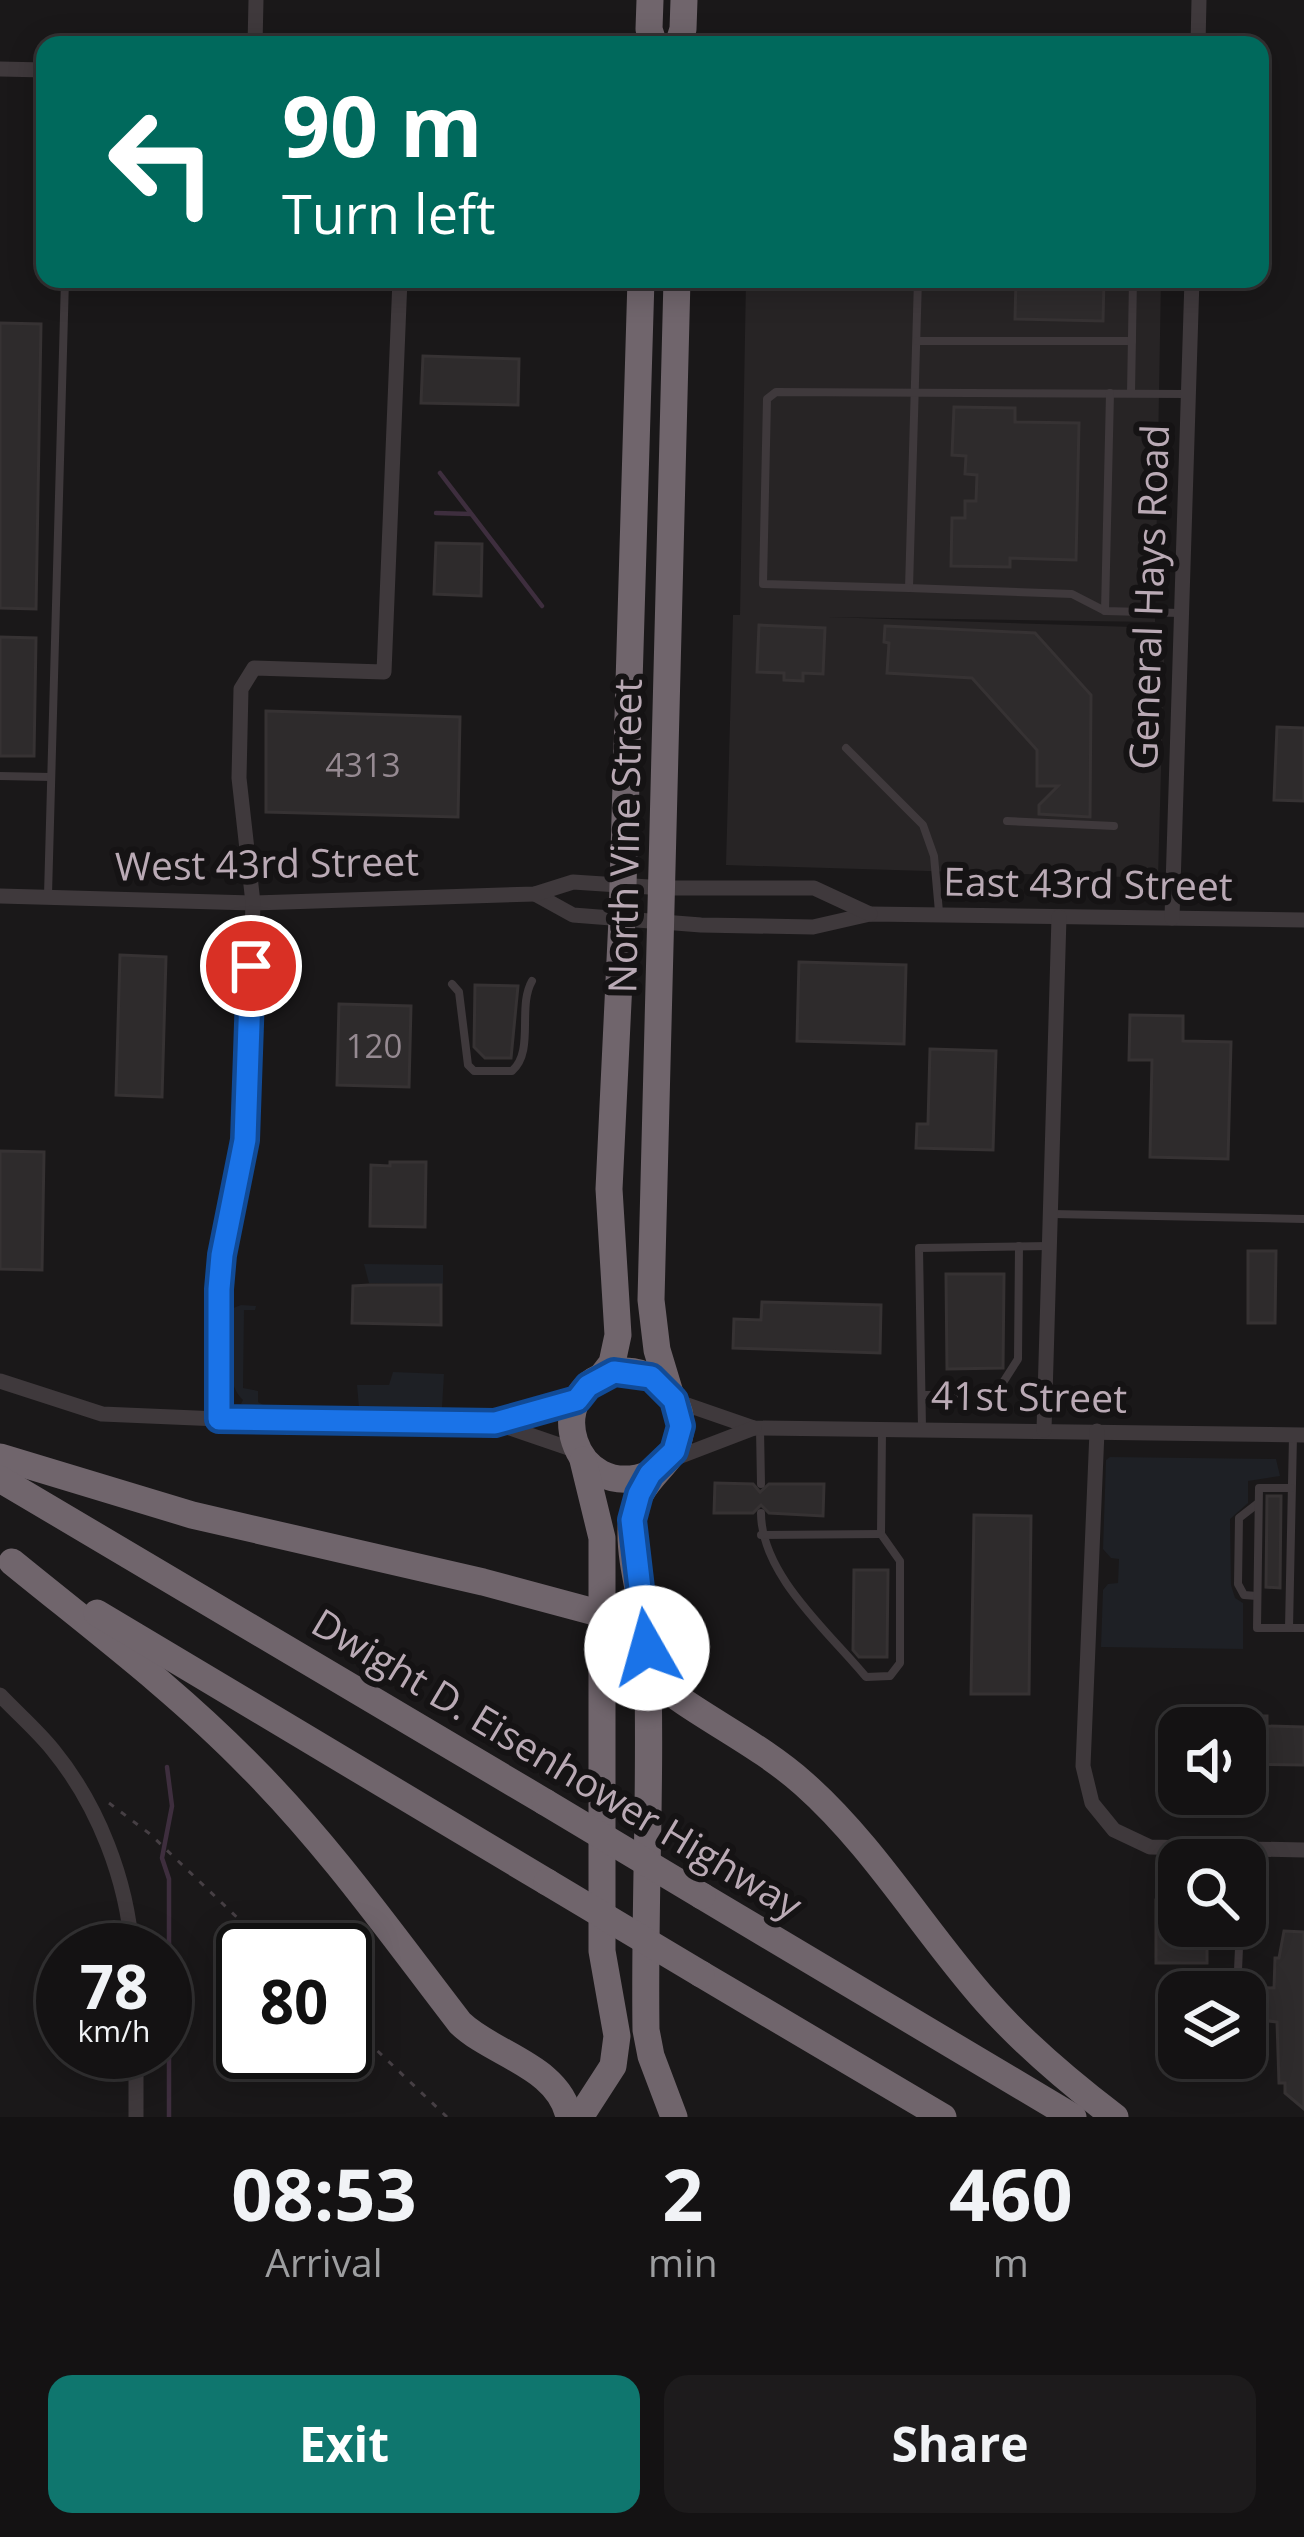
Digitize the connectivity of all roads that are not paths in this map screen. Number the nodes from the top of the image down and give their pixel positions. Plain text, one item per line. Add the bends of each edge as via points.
1 (256, 0) edge
2 (650, 0) edge
3 (684, 0) edge
4 (1199, 0) edge
5 (255, 36) edge
6 (651, 36) edge
7 (681, 36) edge
8 (1198, 36) edge
9 (0, 69) edge
10 (36, 70) edge
11 (65, 288) edge
12 (400, 288) edge
13 (641, 288) edge
14 (677, 288) edge
15 (918, 288) edge
16 (1133, 288) edge
17 (1192, 288) edge
18 (916, 340) junction
19 (1132, 341) junction
20 (916, 391) junction
21 (1110, 393) junction
22 (1131, 393) junction
23 (1189, 394) junction
24 (909, 588) junction
25 (1105, 611) junction
26 (1180, 613) junction
27 (845, 748) dead end
28 (0, 776) edge
29 (51, 777) junction
30 (1007, 821) dead end
31 (1114, 826) dead end
32 (622, 885) junction
33 (664, 888) junction
34 (535, 894) junction
35 (0, 896) edge
36 (47, 898) junction
37 (253, 903) junction
38 (870, 914) junction
39 (939, 914) junction
40 (1059, 917) junction
41 (1172, 918) junction
42 (622, 920) junction
43 (1304, 920) edge
44 (663, 922) junction
45 (532, 981) dead end
46 (452, 984) dead end
47 (1051, 1214) junction
48 (1304, 1219) edge
49 (1019, 1246) junction
50 (1049, 1246) junction
51 (602, 1376) junction
52 (0, 1381) edge
53 (922, 1395) junction
54 (672, 1396) junction
55 (577, 1400) junction
56 (219, 1419) junction
57 (495, 1423) junction
58 (757, 1428) junction
59 (882, 1428) junction
60 (922, 1428) junction
61 (1044, 1430) junction
62 (1097, 1431) junction
63 (1299, 1435) edge
64 (580, 1455) junction
65 (0, 1457) edge
66 (659, 1468) junction
67 (0, 1479) edge
68 (761, 1484) dead end
69 (1292, 1488) junction
70 (1258, 1503) junction
71 (761, 1513) dead end
72 (761, 1534) junction
73 (881, 1534) junction
74 (6, 1559) edge
75 (1257, 1596) junction
76 (602, 1614) junction
77 (1289, 1628) junction
78 (1304, 1628) edge
79 (647, 1674) junction
80 (0, 1695) edge
81 (1158, 1848) edge
82 (1304, 1850) edge
83 (1266, 1853) edge
84 (130, 1923) edge
85 (136, 2079) edge
86 (136, 2117) edge
87 (569, 2117) edge
88 (580, 2117) edge
89 (674, 2117) edge
90 (943, 2117) edge
91 (1073, 2117) edge
92 (1115, 2117) edge

1 - 5 street
2 - 6 highway
3 - 7 highway
4 - 8 street
9 - 10 street
11 - 29 lane
12 - 37 street via 384,672 254,668 241,689 238,778
13 - 32 highway, North Vine Street
14 - 33 highway, North Vine Street
15 - 18 lane
16 - 19 lane
17 - 23 street, General Hays Road
18 - 19 lane
18 - 20 lane
19 - 22 lane
20 - 21 lane
20 - 24 lane
20 - 24 lane via 776,392 767,399 763,584
21 - 22 lane
21 - 25 lane
22 - 23 lane
23 - 26 street, General Hays Road
24 - 25 lane via 1072,594
25 - 26 lane
26 - 41 street, General Hays Road
27 - 39 lane via 922,825
28 - 29 lane
29 - 36 lane
30 - 31 lane
32 - 33 street, East 43rd Street
32 - 34 street, East 43rd Street via 573,882
32 - 42 highway, North Vine Street
33 - 38 street, East 43rd Street via 814,888
33 - 44 highway, North Vine Street
34 - 37 street, West 43rd Street
34 - 42 street, East 43rd Street via 573,916
35 - 36 street, West 43rd Street
36 - 37 street, West 43rd Street
37 - 56 street via 245,1140 219,1289
38 - 39 street, East 43rd Street
38 - 44 street, East 43rd Street via 813,927
39 - 40 street, East 43rd Street
40 - 41 street, East 43rd Street
40 - 47 street
41 - 43 street, East 43rd Street
42 - 44 street, East 43rd Street
42 - 51 highway, North Vine Street via 609,1189 618,1335
44 - 54 highway, North Vine Street via 651,1300
45 - 46 lane via 524,995 522,1057 512,1071 468,1065
47 - 48 lane
47 - 50 street
49 - 50 lane
49 - 53 lane via 1018,1359 995,1396
49 - 53 lane via 920,1248
50 - 61 street
51 - 54 highway via 639,1373
51 - 55 highway
52 - 56 street via 102,1414
53 - 60 lane
54 - 58 street, 41st Street
54 - 66 highway via 681,1426
55 - 57 street
55 - 64 highway
56 - 57 street
57 - 64 street
58 - 59 street, 41st Street
58 - 66 street, 41st Street
58 - 68 lane
59 - 60 street, 41st Street
59 - 73 lane
60 - 61 street, 41st Street
61 - 62 street, 41st Street
62 - 63 street, 41st Street
62 - 81 street via 1083,1766 1092,1803 1114,1830
63 - 69 lane
64 - 66 highway via 614,1479
64 - 76 highway via 602,1538
65 - 76 highway via 192,1515
66 - 79 highway via 639,1494 631,1535
67 - 91 highway, Dwight D. Eisenhower Highway, bridge
69 - 70 lane via 1258,1488
69 - 77 lane
70 - 75 lane
70 - 75 lane via 1240,1518 1238,1584 1244,1595
71 - 72 lane
72 - 73 lane
72 - 73 lane via 786,1580 866,1677 879,1679 900,1663 900,1561
74 - 87 highway via 250,1766 460,2023 535,2069
74 - 90 highway, bridge
75 - 77 lane via 1257,1628
76 - 88 highway via 602,1951 617,2036 613,2066
77 - 78 lane
79 - 89 highway via 646,2030
79 - 92 highway via 803,1784 985,2000
80 - 84 street via 54,1751 101,1824
82 - 83 street
85 - 86 street

